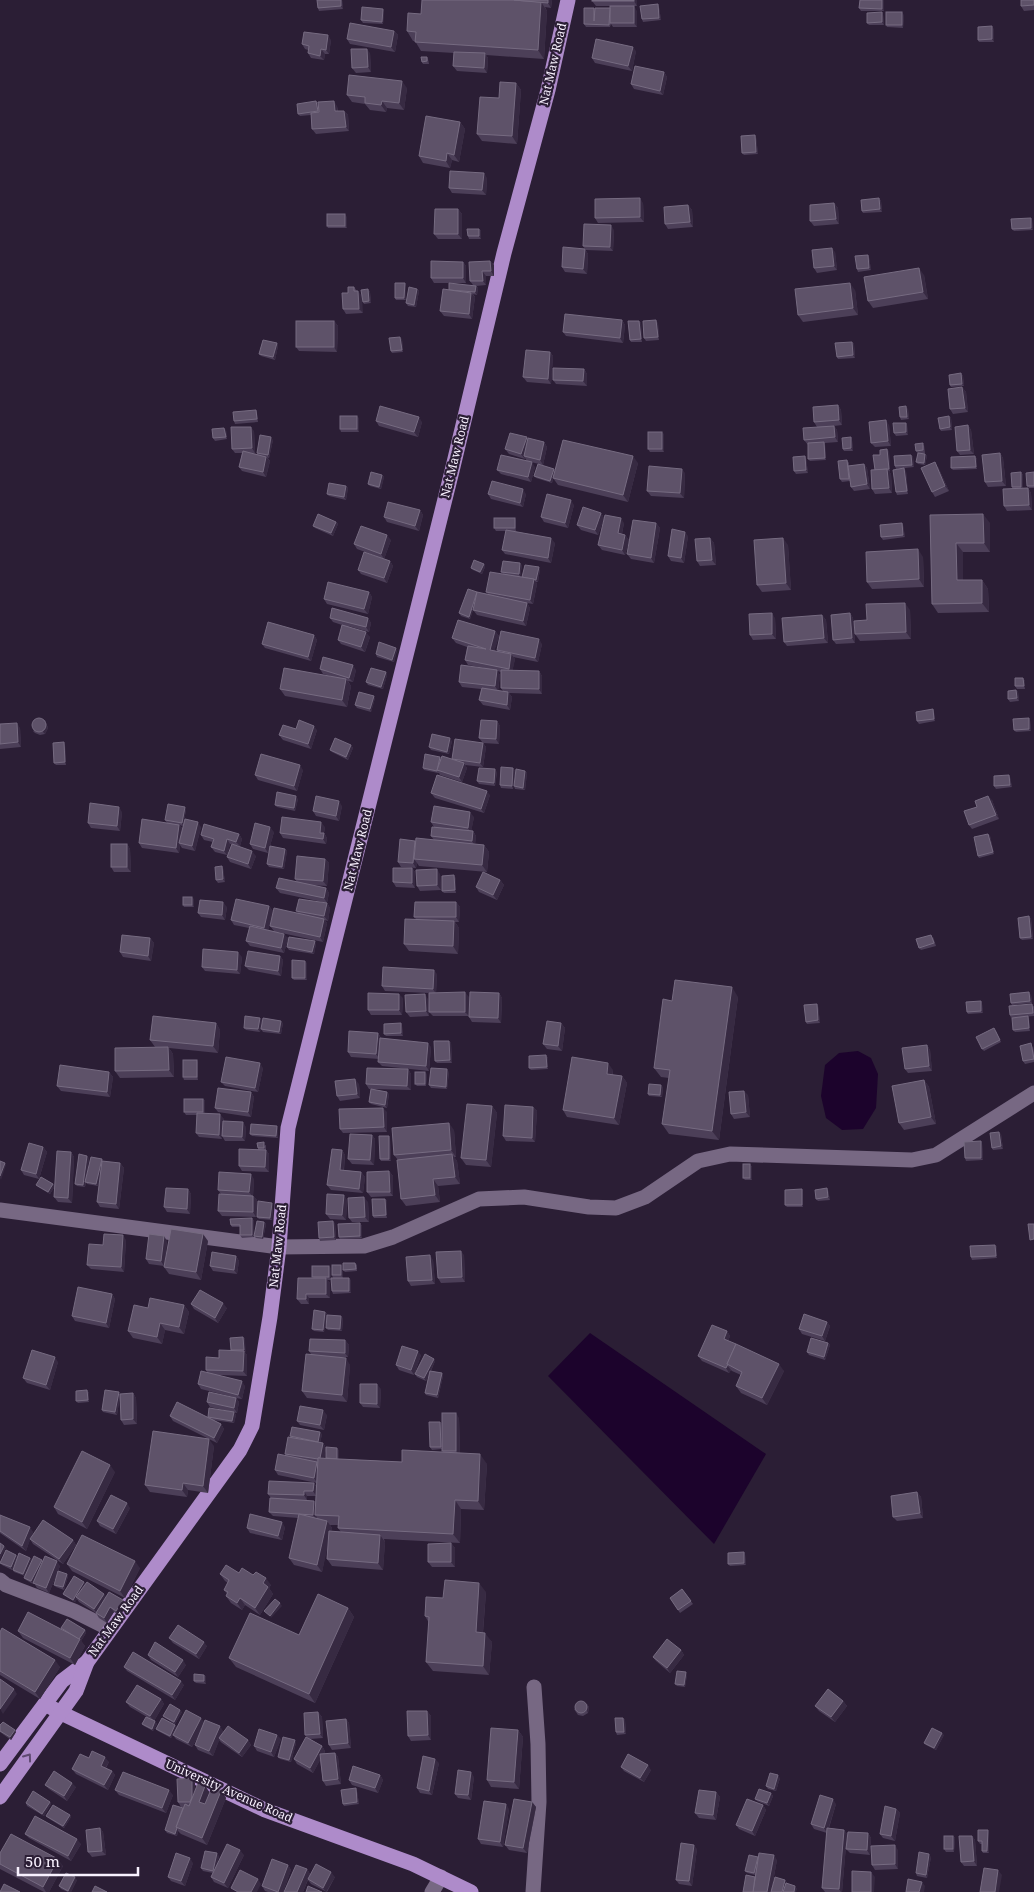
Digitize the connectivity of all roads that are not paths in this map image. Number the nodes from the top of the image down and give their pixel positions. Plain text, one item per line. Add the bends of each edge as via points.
1 (568, 0) edge
2 (1034, 1094) edge
3 (0, 1210) edge
4 (279, 1247) junction
5 (0, 1580) edge
6 (110, 1629) junction
7 (87, 1662) junction
8 (534, 1687) dead end
9 (45, 1704) junction
10 (60, 1713) junction
11 (0, 1764) edge
12 (0, 1797) edge
13 (441, 1877) junction
14 (432, 1892) edge
15 (471, 1892) edge
16 (532, 1892) edge

1 - 4 main road, Nat Maw Road via 288,1128
2 - 4 street via 936,1155 912,1160 730,1154 698,1161 645,1197 616,1208 524,1197 478,1199 393,1237 364,1246
3 - 4 street
4 - 6 main road, Nat Maw Road via 252,1426 240,1450
5 - 6 street
6 - 7 main road, Nat Maw Road
7 - 9 main road, Nat Maw Road via 62,1681
7 - 10 main road, Nat Maw Road via 76,1691
8 - 16 street via 539,1802
9 - 10 main road, University Avenue Road
9 - 11 main road, Nat Maw Road
12 -> 10 main road, Nat Maw Road
10 - 13 main road, University Avenue Road via 265,1810
13 - 14 street
13 - 15 main road, University Avenue Road

